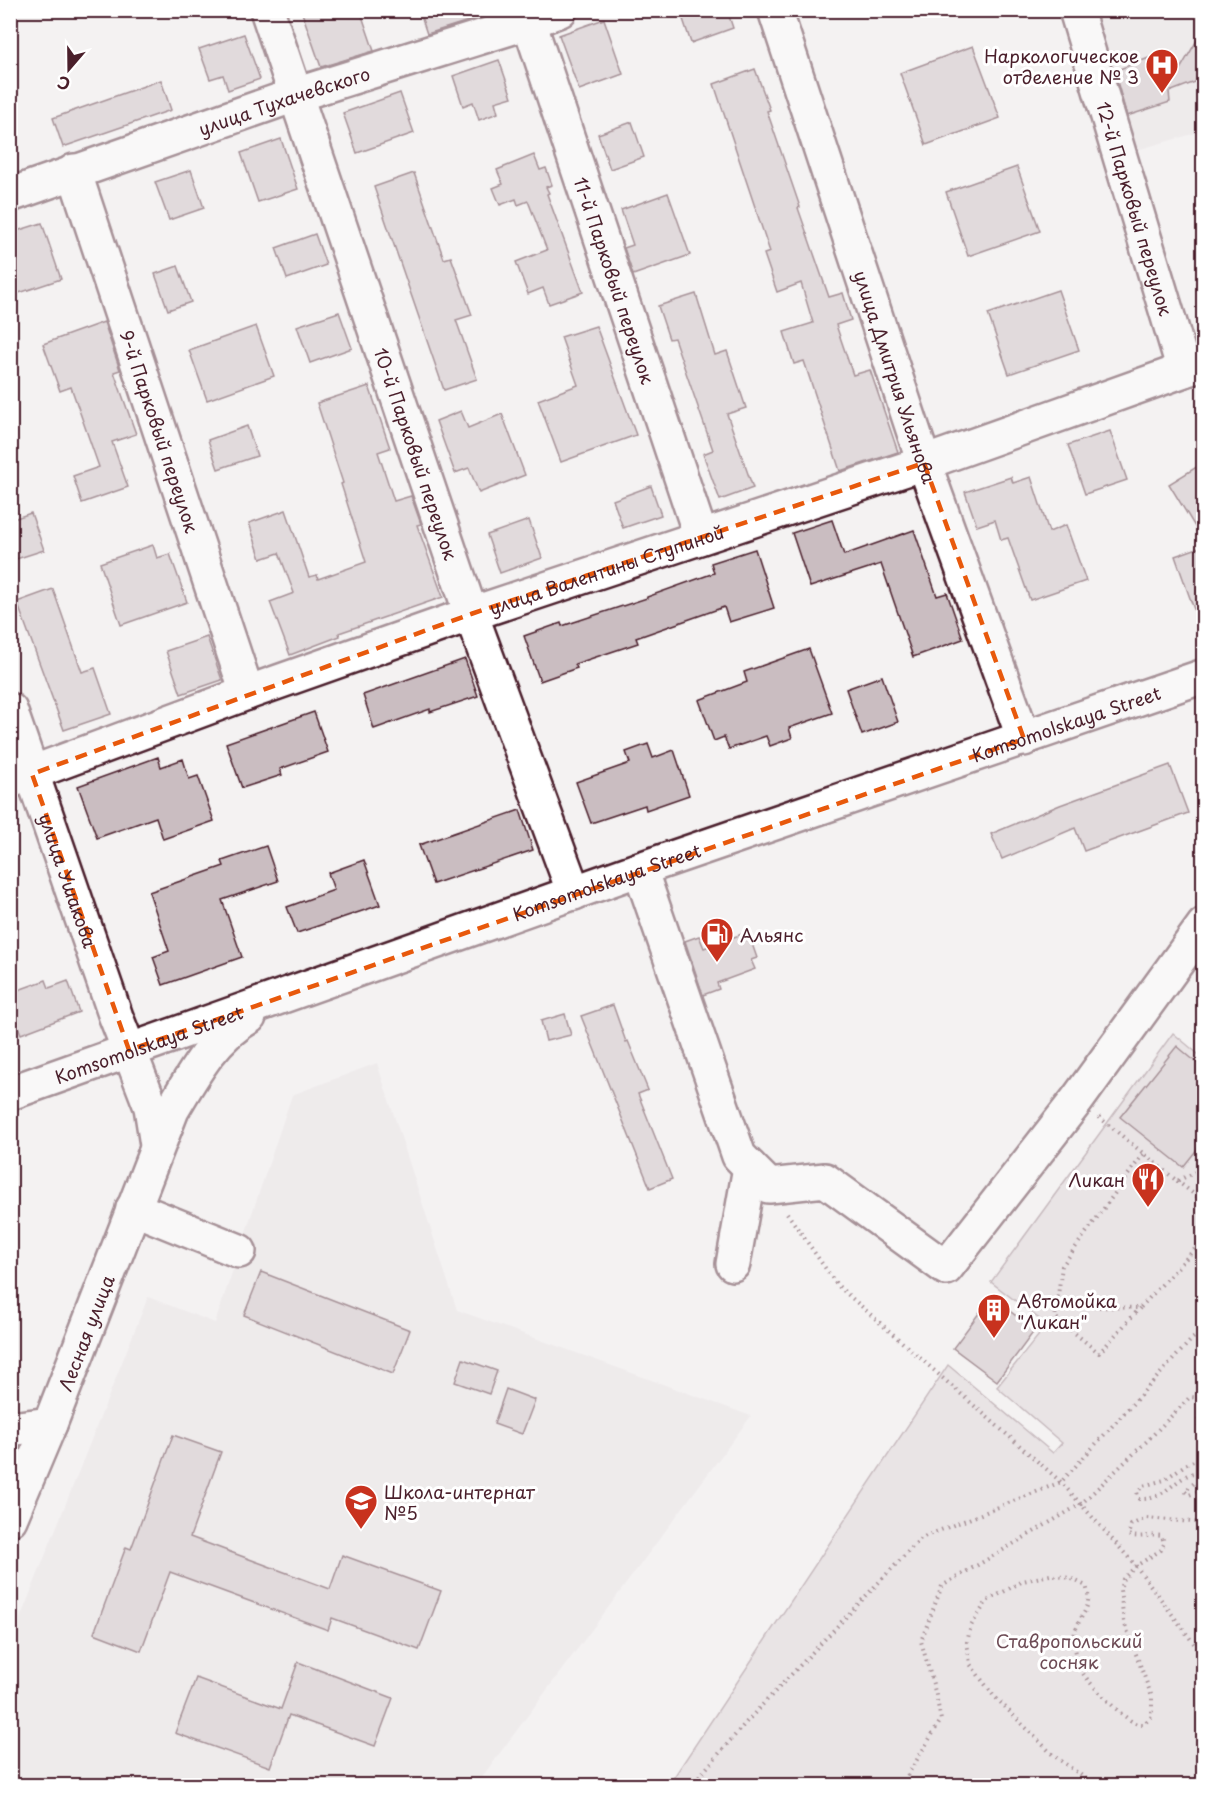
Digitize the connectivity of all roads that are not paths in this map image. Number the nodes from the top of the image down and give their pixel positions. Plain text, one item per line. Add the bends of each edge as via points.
1 (267, 10) edge
2 (560, 10) edge
3 (775, 10) edge
4 (1076, 10) edge
5 (529, 22) junction
6 (295, 95) junction
7 (74, 171) junction
8 (10, 195) edge
9 (1194, 367) edge
10 (924, 463) junction
11 (701, 537) junction
12 (471, 614) junction
13 (1203, 676) edge
14 (247, 693) junction
15 (10, 710) edge
16 (1024, 739) junction
17 (21, 777) edge
18 (640, 869) junction
19 (574, 893) junction
20 (1203, 925) edge
21 (296, 991) junction
22 (129, 1050) junction
23 (10, 1093) edge
24 (157, 1145) junction
25 (759, 1177) junction
26 (133, 1208) junction
27 (239, 1251) dead end
28 (733, 1264) dead end
29 (50, 1424) junction
30 (10, 1429) edge
31 (10, 1518) edge

1 - 6 street, 10-й Парковый переулок
2 - 5 street, улица Тухачевского
3 - 10 street, улица Дмитрия Ульянова
4 - 9 street, 12-й Парковый переулок
5 - 6 street, улица Тухачевского
5 - 11 street, 11-й Парковый переулок
6 - 7 street, улица Тухачевского
6 - 12 street, 10-й Парковый переулок
7 - 8 street, улица Тухачевского
7 - 14 street, 9-й Парковый переулок
9 - 10 street, улица Валентины Ступиной
10 - 11 street, улица Валентины Ступиной
10 - 16 street, улица Дмитрия Ульянова
11 - 12 street, улица Валентины Ступиной
12 - 14 street, улица Валентины Ступиной
12 - 19 street, 10-й Парковый переулок
13 - 16 street, Komsomolskaya Street
14 - 17 street, улица Валентины Ступиной
15 - 17 street, улица Ушакова
16 - 18 street, Komsomolskaya Street
17 - 22 street, улица Ушакова
18 - 19 street, Komsomolskaya Street
18 - 25 street via 739,1156
19 - 21 street, Komsomolskaya Street
20 - 25 street via 1077,1100 946,1268 825,1180
21 - 22 street, Komsomolskaya Street
21 - 24 street, Лесная улица via 245,1019 214,1044 172,1110
22 - 23 street, Komsomolskaya Street
22 - 24 street, улица Ушакова via 151,1107
24 - 26 street, Лесная улица
25 - 28 street
26 - 27 street
26 - 29 street, Лесная улица
29 - 30 street
29 - 31 street, Лесная улица

